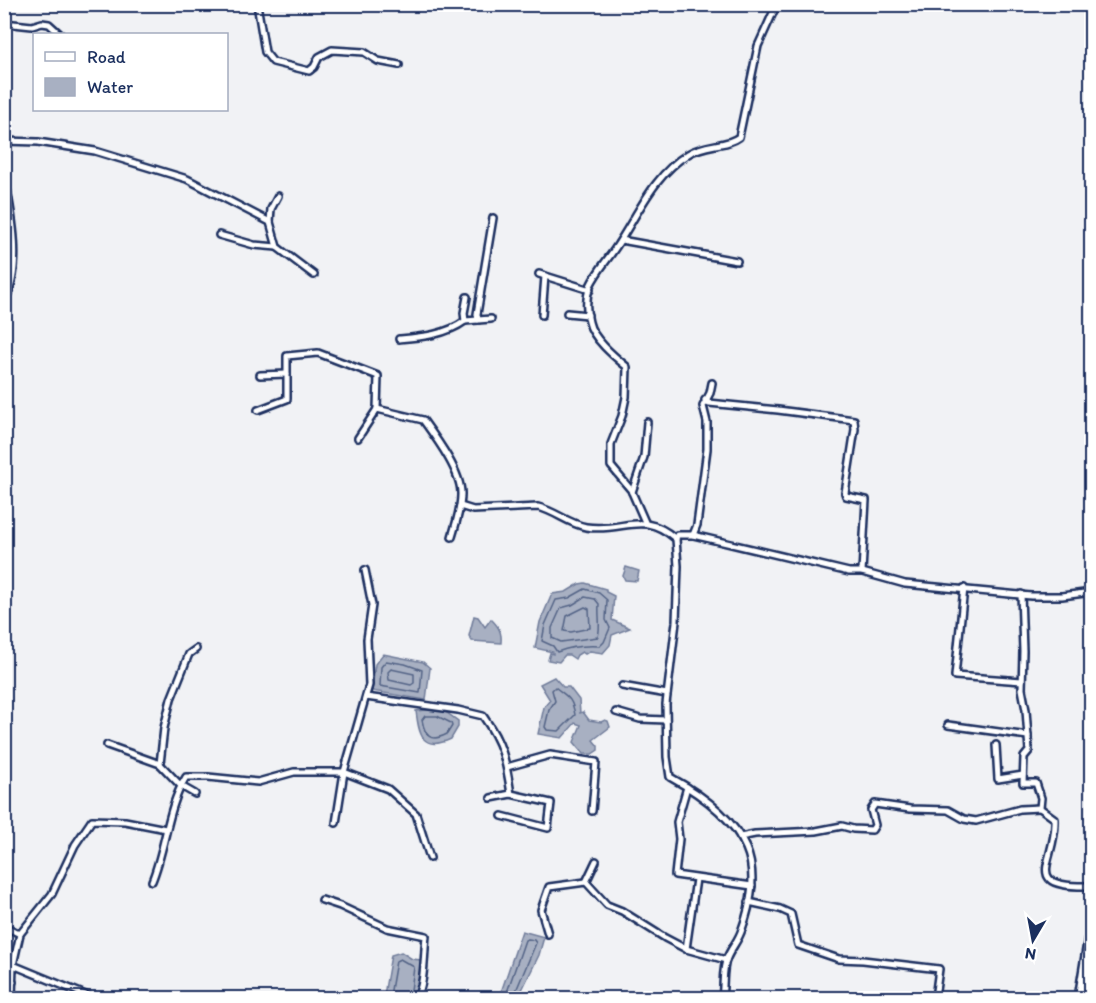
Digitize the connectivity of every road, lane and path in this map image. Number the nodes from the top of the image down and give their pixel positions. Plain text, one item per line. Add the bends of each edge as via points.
1 (257, 4) edge
2 (777, 4) edge
3 (4, 24) edge
4 (59, 33) edge
5 (399, 65) dead end
6 (4, 141) edge
7 (4, 174) edge
8 (278, 196) dead end
9 (493, 218) dead end
10 (270, 222) junction
11 (219, 235) dead end
12 (621, 240) junction
13 (277, 247) junction
14 (737, 261) dead end
15 (314, 275) dead end
16 (590, 290) junction
17 (467, 297) dead end
18 (4, 301) edge
19 (567, 313) dead end
20 (542, 315) dead end
21 (588, 315) junction
22 (490, 319) dead end
23 (478, 320) junction
24 (465, 321) junction
25 (399, 339) dead end
26 (287, 374) junction
27 (260, 375) dead end
28 (712, 383) dead end
29 (705, 400) junction
30 (377, 409) junction
31 (258, 410) dead end
32 (647, 422) dead end
33 (358, 438) dead end
34 (632, 492) junction
35 (460, 506) junction
36 (645, 522) junction
37 (693, 535) junction
38 (452, 537) dead end
39 (676, 539) junction
40 (364, 570) dead end
41 (862, 572) junction
42 (964, 588) junction
43 (1092, 592) edge
44 (1021, 594) junction
45 (196, 650) dead end
46 (1022, 681) junction
47 (622, 686) dead end
48 (667, 694) junction
49 (366, 697) junction
50 (616, 712) dead end
51 (666, 720) junction
52 (948, 725) dead end
53 (1028, 736) junction
54 (107, 745) dead end
55 (996, 746) dead end
56 (159, 764) junction
57 (507, 767) junction
58 (344, 772) junction
59 (1023, 776) junction
60 (181, 786) junction
61 (687, 787) junction
62 (195, 794) dead end
63 (512, 794) junction
64 (491, 798) dead end
65 (1040, 808) junction
66 (592, 812) dead end
67 (502, 816) dead end
68 (336, 823) dead end
69 (166, 830) junction
70 (740, 837) junction
71 (430, 858) dead end
72 (596, 861) dead end
73 (696, 879) junction
74 (152, 881) dead end
75 (586, 882) junction
76 (752, 886) junction
77 (1092, 886) edge
78 (322, 900) dead end
79 (749, 902) junction
80 (1092, 925) edge
81 (4, 926) edge
82 (20, 934) junction
83 (548, 934) dead end
84 (686, 949) junction
85 (726, 960) junction
86 (13, 965) junction
87 (13, 982) junction
88 (4, 989) edge
89 (12, 999) edge
90 (93, 999) edge
91 (416, 999) edge
92 (722, 999) edge
93 (935, 999) edge
94 (1080, 999) edge

1 - 5 street via 266,52 273,62 309,71 332,50 348,50
2 - 12 street via 758,46 739,137 696,150 676,164 648,193
3 - 4 street via 49,24
6 - 10 street via 94,151 187,179
7 - 18 street via 15,234 12,290
8 - 10 street
9 - 23 street
10 - 13 street
11 - 13 street
12 - 14 street
12 - 16 street
13 - 15 street
16 - 20 street via 542,275
16 - 21 street
17 - 24 street
19 - 21 street
21 - 34 street via 589,326 604,346 627,367 626,397 611,444 611,466
22 - 23 street
23 - 24 street
24 - 25 street via 455,329
26 - 27 street
26 - 30 street via 287,356 318,353 378,376
26 - 31 street via 287,399
28 - 29 street
29 - 37 street via 706,449
29 - 41 street via 854,420 846,496 866,500
30 - 33 street
30 - 35 street via 423,420 460,484
32 - 34 street via 644,457
34 - 36 street
35 - 36 street via 473,510 538,507 584,527
35 - 38 street
36 - 39 street
37 - 39 street via 677,535
37 - 41 street via 843,571
39 - 48 street via 676,622
40 - 49 street via 372,605 366,639
41 - 42 street via 905,584
42 - 44 street
42 - 46 street via 954,676
43 - 44 street via 1062,596
44 - 46 street
45 - 56 street via 189,654 171,699
46 - 53 street
47 - 48 street
48 - 51 street
49 - 57 street via 483,716 497,736
49 - 58 street
50 - 51 street via 640,719
51 - 61 street via 670,777
52 - 53 street
53 - 59 street
54 - 56 street
55 - 59 street via 998,779
56 - 60 street
57 - 63 street
57 - 66 street via 550,755 596,762
58 - 60 street via 294,772 258,782 186,777
58 - 68 street
58 - 71 street via 388,789 416,814
59 - 65 street via 1023,783 1036,783
60 - 62 street
60 - 69 street
61 - 70 street via 719,813
61 - 73 street via 677,822 675,875
63 - 64 street
63 - 67 street via 550,803 548,828
65 - 70 street via 1020,808 976,821 948,810 875,804 871,810 876,825 872,830 842,826
65 - 77 street via 1055,819 1046,876 1061,885
69 - 74 street
69 - 82 street via 125,821 92,820 75,845 52,894
70 - 76 street via 747,848
72 - 75 street
73 - 76 street
73 - 84 street
75 - 83 street via 549,887 541,910
75 - 84 street via 607,904
76 - 79 street
78 - 91 street via 387,928 426,936
79 - 85 street via 742,931
79 - 93 street via 791,914 798,945 839,959 939,969
80 - 94 highway
81 - 82 street
82 - 86 street
84 - 85 street
85 - 92 street
86 - 87 street
86 - 90 street
87 - 88 street
87 - 89 street

